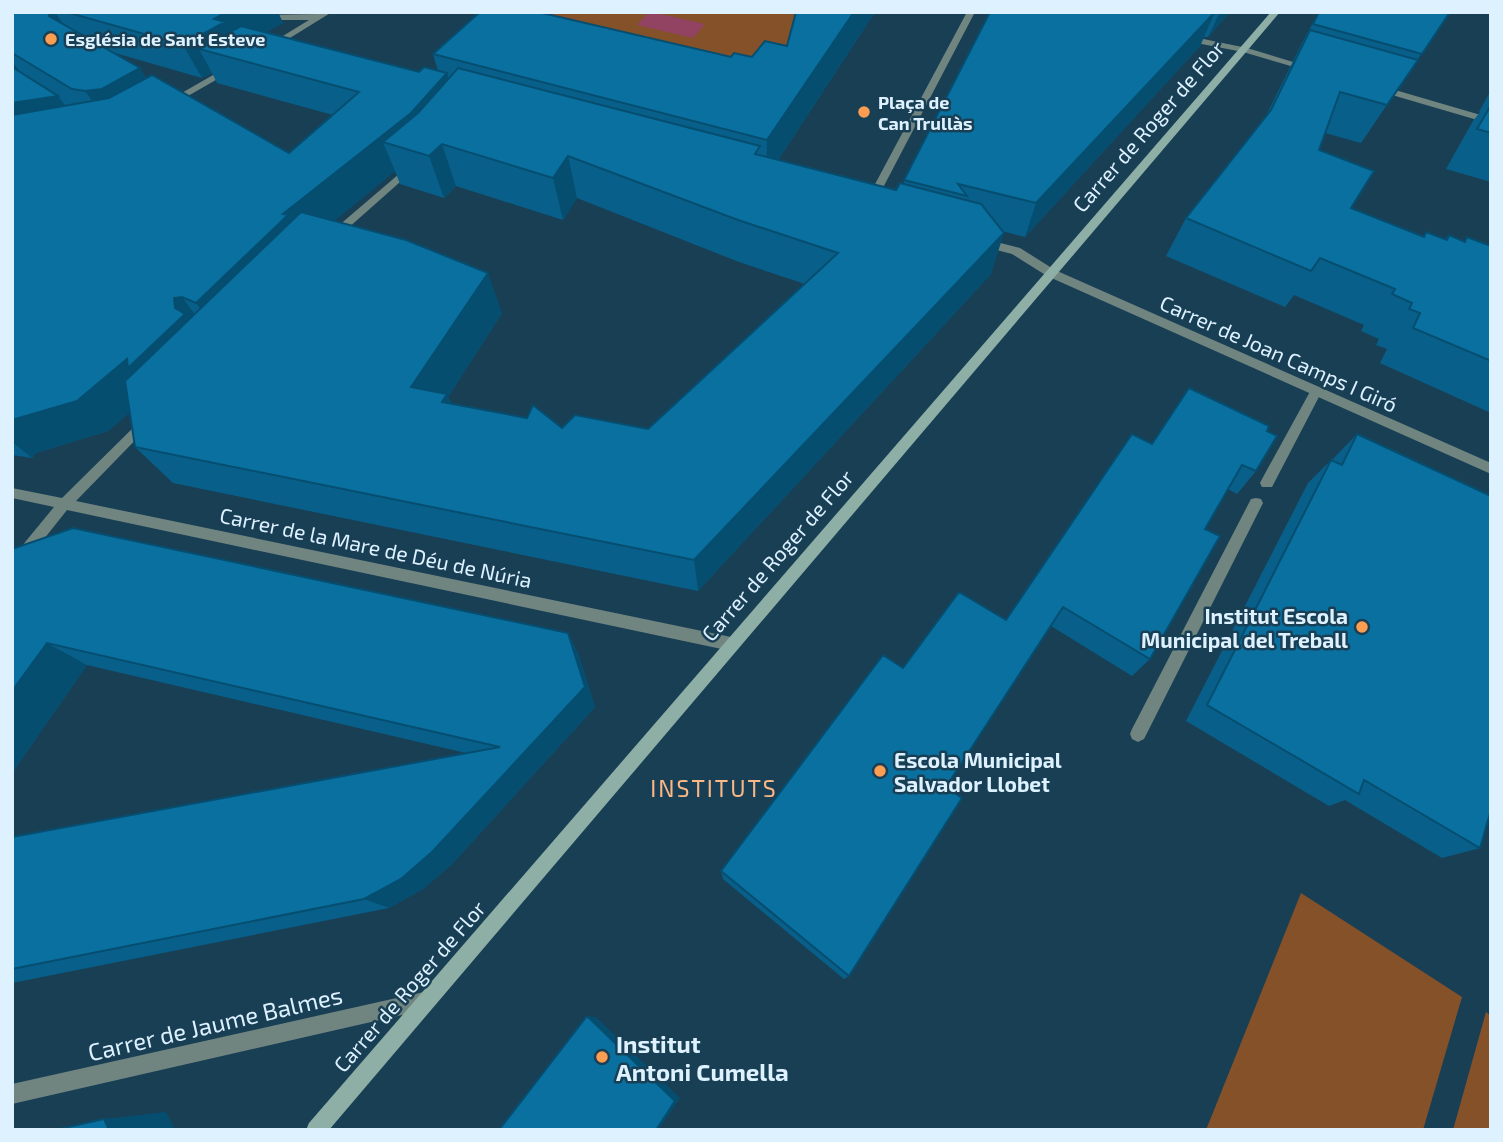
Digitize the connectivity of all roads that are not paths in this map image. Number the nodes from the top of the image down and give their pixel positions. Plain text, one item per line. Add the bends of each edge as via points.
1 (971, 12) edge
2 (1276, 12) edge
3 (324, 15) edge
4 (247, 17) dead end
5 (1178, 37) edge
6 (1244, 50) junction
7 (285, 55) edge
8 (238, 65) edge
9 (1317, 71) edge
10 (1366, 85) edge
11 (165, 106) edge
12 (1491, 121) edge
13 (418, 160) edge
14 (878, 214) edge
15 (966, 238) edge
16 (325, 243) edge
17 (1051, 272) junction
18 (1317, 391) junction
19 (160, 408) edge
20 (1491, 469) edge
21 (1267, 483) edge
22 (12, 493) edge
23 (65, 503) junction
24 (1256, 503) dead end
25 (12, 569) edge
26 (731, 644) junction
27 (1139, 734) dead end
28 (428, 1000) junction
29 (12, 1094) edge
30 (316, 1130) edge

1 - 14 street via 865,211
2 - 6 street, Carrer de Roger de Flor
3 - 4 street
3 - 7 street via 260,52
5 - 6 street
6 - 9 street
6 - 17 street, Carrer de Roger de Flor
8 - 11 street
10 - 12 street
13 - 16 street
15 - 17 street, Carrer de Joan Camps I Giró via 1016,251
17 - 18 street, Carrer de Joan Camps I Giró
17 - 26 street, Carrer de Roger de Flor
18 - 20 street, Carrer de Joan Camps I Giró
18 - 21 street
19 - 23 street
22 - 23 street, Carrer de la Mare de Déu de Núria
23 - 25 street
23 - 26 street, Carrer de la Mare de Déu de Núria
24 - 27 street
26 - 28 street, Carrer de Roger de Flor
28 - 29 street, Carrer de Jaume Balmes
28 - 30 street, Carrer de Roger de Flor

